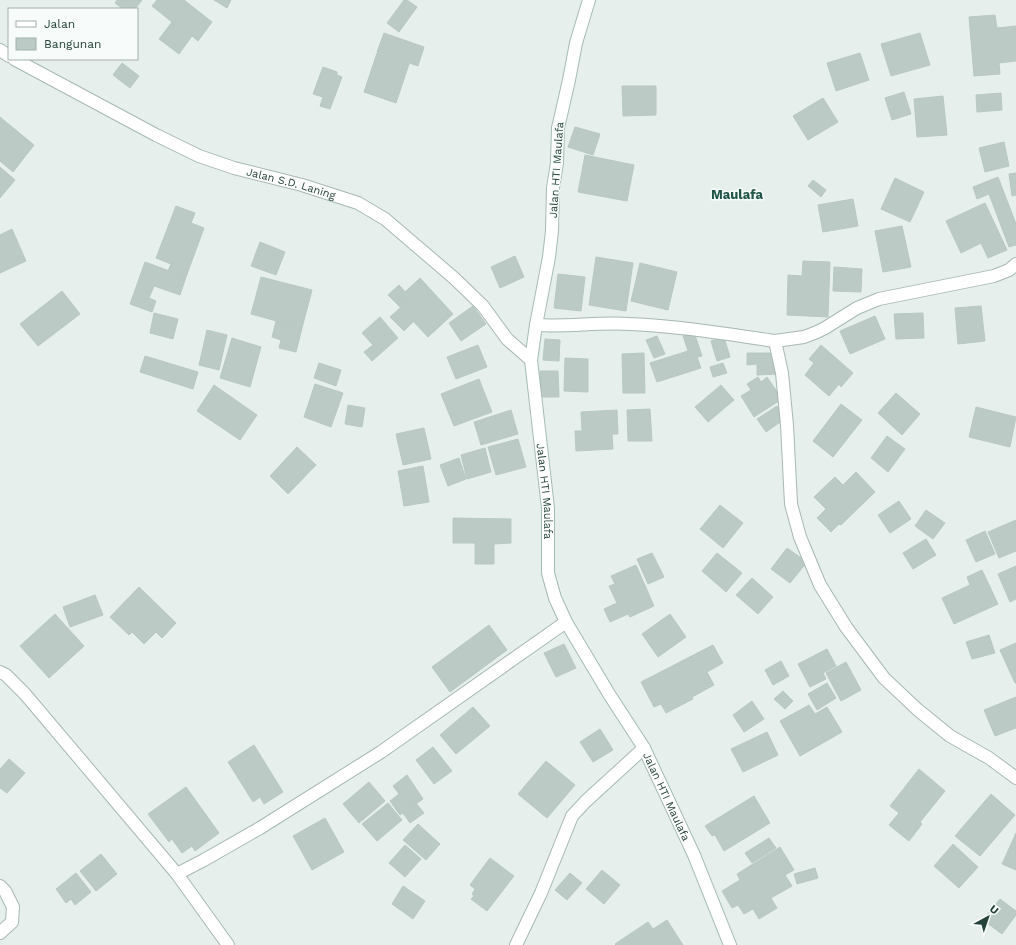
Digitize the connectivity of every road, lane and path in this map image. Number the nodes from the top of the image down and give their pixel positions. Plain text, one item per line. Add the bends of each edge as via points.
1 (589, 0) edge
2 (16, 60) edge
3 (1016, 264) edge
4 (536, 325) junction
5 (775, 341) junction
6 (531, 360) junction
7 (566, 622) junction
8 (0, 672) edge
9 (644, 748) junction
10 (1016, 778) edge
11 (177, 874) junction
12 (0, 886) edge
13 (0, 933) edge
14 (228, 945) edge
15 (516, 945) edge
16 (730, 945) edge

1 - 4 street, Jalan HTI Maulafa via 576,43 558,128 552,231
2 - 6 street, Jalan S.D. Laning via 200,156 358,203 385,219 454,278 483,306 507,339
3 - 5 street via 994,276 879,299 857,308 817,332 804,337
4 - 5 street via 629,324
4 - 6 street, Jalan HTI Maulafa
5 - 10 street via 784,388 791,504 800,537 820,585 846,627 884,678 950,736 989,758
6 - 7 street, Jalan HTI Maulafa via 548,508 548,574
7 - 9 street, Jalan HTI Maulafa
7 - 11 street via 381,752 260,828
8 - 11 street via 25,694
9 - 15 street via 572,816 541,893
9 - 16 street, Jalan HTI Maulafa via 694,855
11 - 14 street
12 - 13 street via 13,907 12,922

